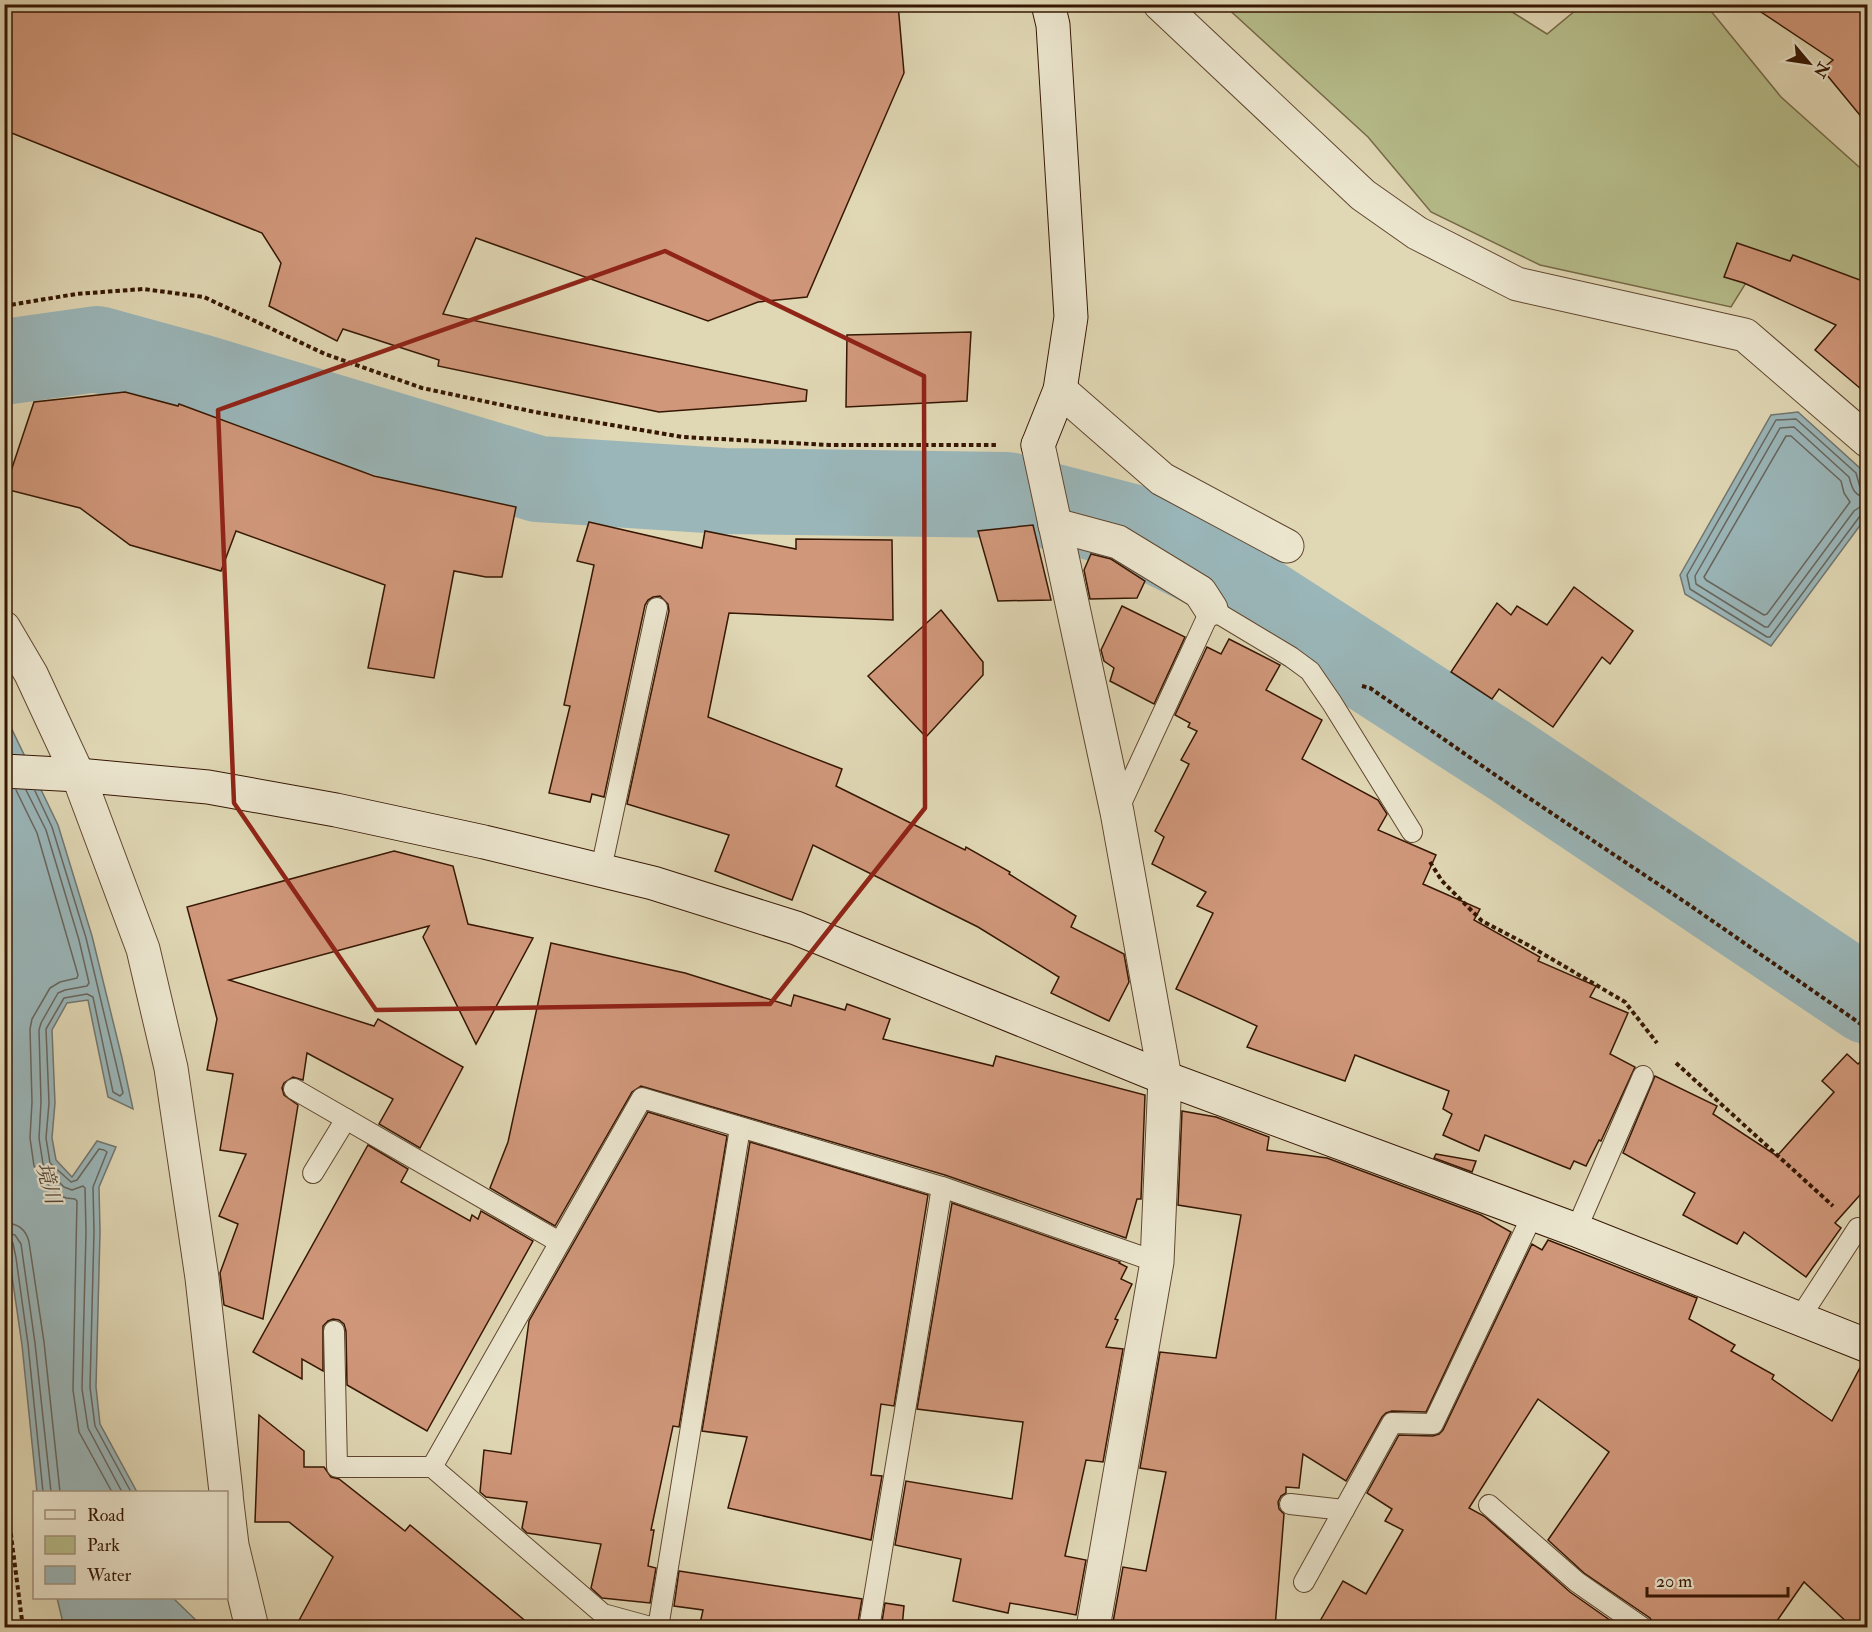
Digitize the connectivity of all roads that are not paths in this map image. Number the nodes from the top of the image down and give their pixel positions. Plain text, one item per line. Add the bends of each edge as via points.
1 (1048, 4) edge
2 (1160, 4) edge
3 (1060, 390) junction
4 (1868, 441) edge
5 (1055, 525) junction
6 (1287, 546) dead end
7 (657, 608) dead end
8 (1211, 609) junction
9 (4, 628) edge
10 (4, 771) edge
11 (71, 774) junction
12 (1117, 812) junction
13 (1412, 832) road end
14 (601, 869) junction
15 (1643, 1076) dead end
16 (1165, 1078) junction
17 (294, 1089) dead end
18 (346, 1119) junction
19 (740, 1128) junction
20 (313, 1173) dead end
21 (942, 1187) junction
22 (1533, 1214) junction
23 (1858, 1228) road end
24 (1576, 1230) junction
25 (559, 1242) junction
26 (1157, 1262) junction
27 (1799, 1319) junction
28 (334, 1331) dead end
29 (1868, 1346) edge
30 (432, 1467) junction
31 (226, 1491) edge
32 (1290, 1504) dead end
33 (1489, 1505) dead end
34 (1344, 1510) junction
35 (228, 1511) edge
36 (1304, 1582) dead end
37 (252, 1628) edge
38 (656, 1628) edge
39 (869, 1628) edge
40 (1093, 1628) edge
41 (1643, 1628) edge

1 - 3 street via 1053,25 1071,317
2 - 4 street via 1363,195 1417,233 1516,284 1745,334
3 - 5 street via 1038,445
3 - 6 street via 1162,479
5 - 8 street via 1118,542 1200,592
5 - 12 street
7 - 14 lane
8 - 12 lane
8 - 13 lane via 1310,671
9 - 11 street via 31,674
10 - 11 street
11 - 14 street via 208,787 336,810
11 - 31 street via 143,948 171,1068 202,1278
12 - 16 street
14 - 16 street via 796,928
15 - 24 lane
16 - 22 street
16 - 26 street
17 - 18 lane
18 - 20 lane
18 - 25 lane
19 - 21 lane
19 - 25 lane via 642,1098
19 - 38 lane
21 - 26 lane
21 - 39 lane
22 - 24 street
22 - 34 lane via 1433,1424 1392,1423
23 - 27 lane
24 - 27 street
25 - 30 lane
26 - 40 street
27 - 29 street
28 - 30 lane via 337,1467
30 - 38 lane via 603,1614
32 - 34 lane
33 - 41 lane via 1577,1582
34 - 36 lane
35 - 37 street

